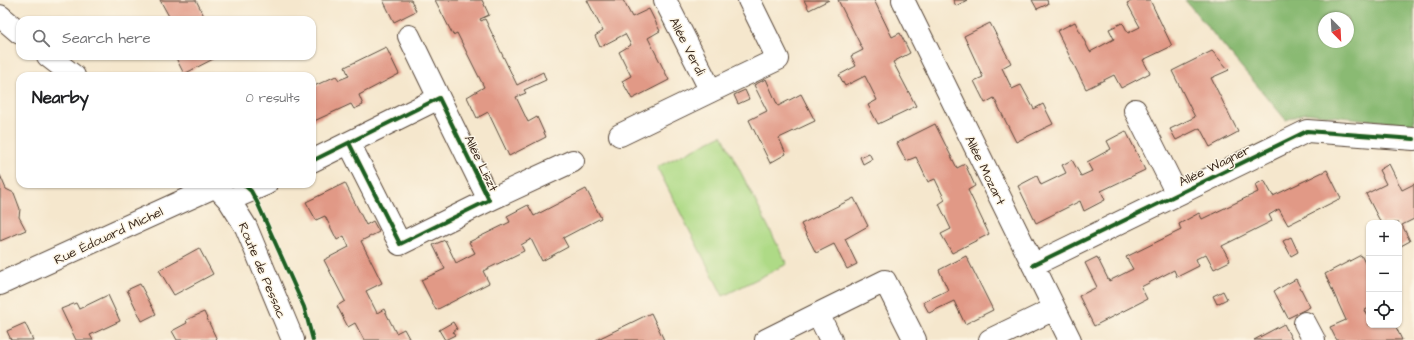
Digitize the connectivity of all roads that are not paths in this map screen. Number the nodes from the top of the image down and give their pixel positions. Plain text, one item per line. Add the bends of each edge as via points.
1 (665, 0) edge
2 (749, 0) edge
3 (903, 0) edge
4 (0, 16) edge
5 (16, 30) edge
6 (408, 36) dead end
7 (53, 60) edge
8 (69, 72) edge
9 (711, 91) junction
10 (439, 98) junction
11 (1135, 110) dead end
12 (620, 135) dead end
13 (1414, 139) edge
14 (349, 143) junction
15 (316, 159) edge
16 (573, 161) dead end
17 (235, 188) edge
18 (220, 190) edge
19 (1177, 194) junction
20 (489, 200) junction
21 (1032, 265) junction
22 (0, 284) edge
23 (1054, 309) junction
24 (818, 314) junction
25 (293, 340) edge
26 (766, 340) edge
27 (831, 340) edge
28 (915, 340) edge
29 (990, 340) edge
30 (1070, 340) edge

1 - 9 street, Allée Verdi
2 - 9 street, Allée Verdi via 778,59
3 - 21 street, Allée Mozart
4 - 5 street
6 - 10 street, Allée Liszt
7 - 8 street
9 - 12 street, Allée Verdi
10 - 14 street
10 - 20 street, Allée Liszt
11 - 19 street
13 - 19 street, Allée Wagner via 1307,131
14 - 15 street
14 - 20 street, Allée Liszt via 400,244
16 - 20 street
17 - 18 street
18 - 22 street, Rue Édouard Michel
18 - 25 street, Route de Pessac via 246,227
19 - 21 street, Allée Wagner
21 - 23 street, Allée Mozart
23 - 29 street
23 - 30 street, Allée Mozart
24 - 26 street
24 - 27 street
24 - 28 street via 885,281

